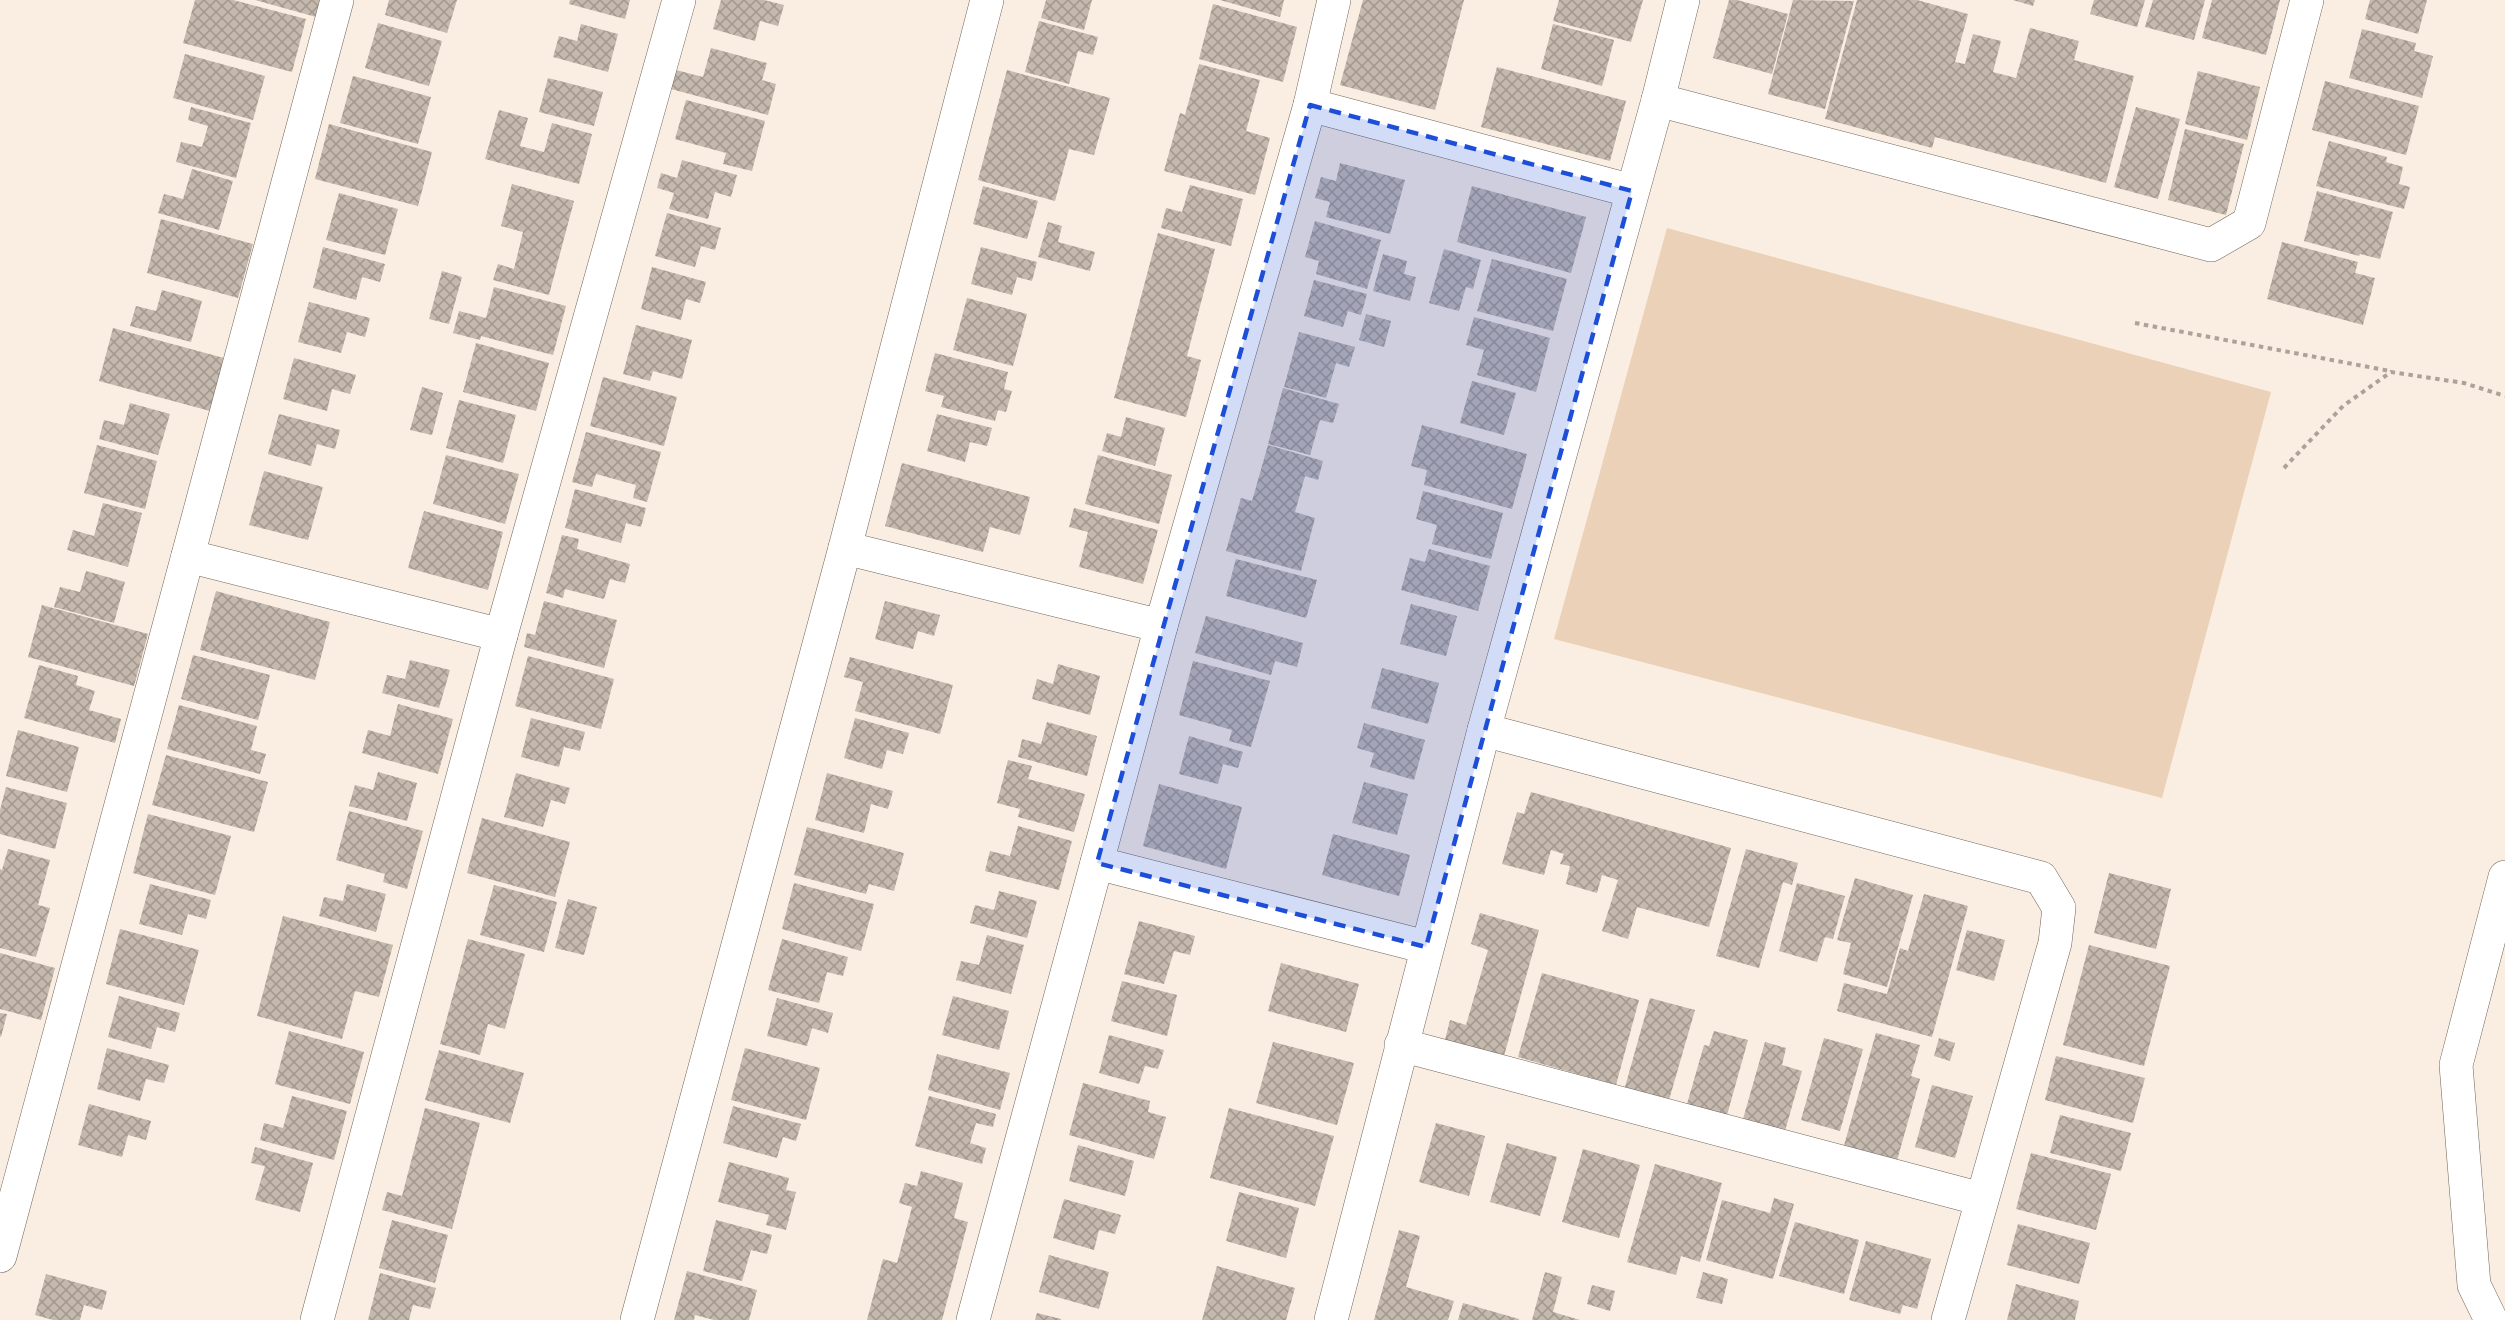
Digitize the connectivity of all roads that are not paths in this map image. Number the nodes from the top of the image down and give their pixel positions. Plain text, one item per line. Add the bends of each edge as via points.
1 (337, 0) edge
2 (679, 0) edge
3 (987, 0) edge
4 (1334, 0) edge
5 (1683, 0) edge
6 (2307, 0) edge
7 (1658, 100) junction
8 (1310, 105) junction
9 (1632, 191) junction
10 (845, 548) junction
11 (188, 556) junction
12 (1161, 626) junction
13 (501, 635) junction
14 (1484, 730) junction
15 (1097, 863) junction
16 (2505, 877) edge
17 (1426, 947) junction
18 (1401, 1044) junction
19 (1981, 1198) junction
20 (0, 1256) edge
21 (317, 1320) edge
22 (637, 1320) edge
23 (974, 1320) edge
24 (1331, 1320) edge
25 (1948, 1320) edge
26 (2491, 1320) edge

1 - 11 street
2 - 13 street
3 - 10 street
4 - 8 street
5 - 7 street
6 - 7 street via 2249,223 2211,245
7 - 9 street
8 - 9 street
8 - 12 street
9 - 14 street
10 - 12 street
10 - 22 street
11 - 13 street
11 - 20 street
12 - 15 street
13 - 21 street
14 - 17 street
14 - 19 street via 2041,878 2059,908 2055,943
15 - 17 street
15 - 23 street
16 - 26 street via 2456,1065 2474,1285
17 - 18 street
18 - 19 street
18 - 24 street
19 - 25 street

